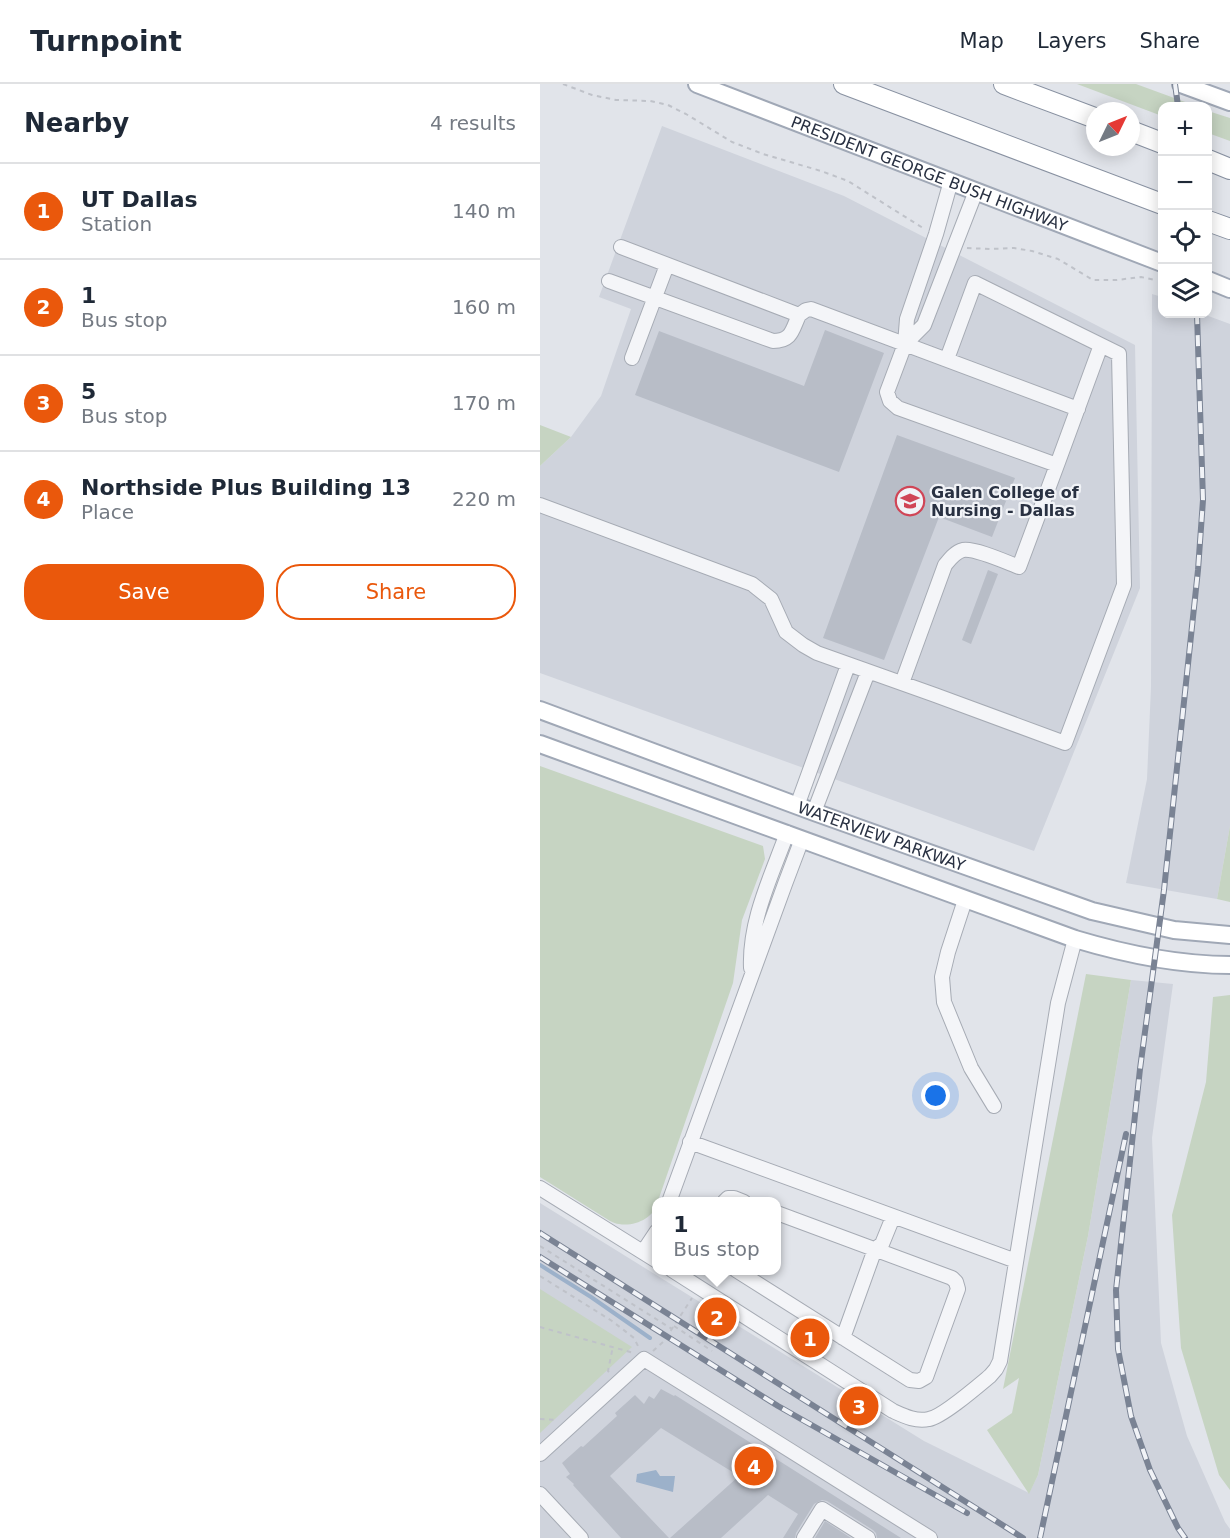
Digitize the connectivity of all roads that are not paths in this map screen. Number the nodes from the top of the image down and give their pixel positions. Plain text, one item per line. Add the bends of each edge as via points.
1 (697, 84) edge
2 (844, 84) edge
3 (1004, 84) edge
4 (1181, 84) edge
5 (1230, 102) edge
6 (1086, 115) edge
7 (1140, 135) edge
8 (1158, 142) edge
9 (1212, 162) edge
10 (1230, 169) edge
11 (951, 182) junction
12 (976, 191) junction
13 (1158, 202) edge
14 (1212, 222) edge
15 (1230, 229) edge
16 (621, 247) dead end
17 (1158, 261) edge
18 (667, 265) junction
19 (609, 281) dead end
20 (1212, 282) edge
21 (1230, 289) edge
22 (654, 297) junction
23 (799, 315) junction
24 (905, 344) junction
25 (1101, 345) junction
26 (632, 358) dead end
27 (947, 359) junction
28 (1078, 409) junction
29 (1057, 465) junction
30 (540, 504) edge
31 (848, 665) junction
32 (868, 672) junction
33 (902, 683) junction
34 (540, 710) edge
35 (540, 744) edge
36 (796, 806) junction
37 (814, 812) junction
38 (795, 836) junction
39 (965, 900) junction
40 (1230, 935) edge
41 (1075, 939) junction
42 (1230, 965) edge
43 (994, 1106) dead end
44 (690, 1142) junction
45 (540, 1188) edge
46 (671, 1197) edge
47 (781, 1215) edge
48 (888, 1215) junction
49 (652, 1238) edge
50 (875, 1249) junction
51 (643, 1252) junction
52 (652, 1258) edge
53 (1016, 1261) junction
54 (680, 1275) edge
55 (744, 1275) edge
56 (843, 1338) junction
57 (540, 1454) edge
58 (540, 1494) edge
59 (581, 1538) edge
60 (804, 1538) edge
61 (868, 1538) edge
62 (930, 1538) edge

1 - 11 main road, PRESIDENT GEORGE BUSH HIGHWAY
2 - 13 highway
3 - 6 highway
4 - 5 main road
7 - 8 highway
9 - 10 highway
11 - 12 main road, PRESIDENT GEORGE BUSH HIGHWAY
11 - 24 street via 907,319
12 - 17 main road, PRESIDENT GEORGE BUSH HIGHWAY
12 - 24 street via 924,326
14 - 15 highway
16 - 18 street
18 - 22 street
18 - 23 street
19 - 22 street
20 - 21 main road
22 - 23 street via 773,342 783,341 790,334
22 - 26 street
23 - 24 street via 811,309
24 - 27 street
24 - 29 street via 887,392 898,408
25 - 27 street via 975,283
25 - 28 street
25 - 33 street via 1119,354 1124,585 1065,743
27 - 28 street
28 - 29 street
29 - 33 street via 1018,567 973,550 953,555 945,565
30 - 31 street via 752,584 771,599 786,632 817,653
31 - 32 street
31 - 36 street
32 - 33 street
32 - 37 street
34 - 36 main road, WATERVIEW PARKWAY
35 - 38 main road, WATERVIEW PARKWAY
36 - 37 main road, WATERVIEW PARKWAY
36 - 38 main road
37 - 38 main road
37 - 40 main road, WATERVIEW PARKWAY via 1092,911 1174,930
38 - 39 main road, WATERVIEW PARKWAY
38 - 44 street via 751,976
39 - 41 main road, WATERVIEW PARKWAY
39 - 43 street via 942,977 944,1002 971,1068
41 - 42 main road, WATERVIEW PARKWAY via 1139,956
41 - 53 street via 1058,1004
44 - 46 street
44 - 48 street
45 - 51 street
47 - 50 street
48 - 50 street via 873,1242
48 - 53 street
49 - 51 street
50 - 56 street
50 - 56 street via 956,1282 958,1289 926,1377 919,1382 910,1380
51 - 52 street
53 - 54 street via 996,1369 944,1412 929,1419 910,1419 892,1411
55 - 56 street
57 - 62 street via 644,1359
58 - 59 street
60 - 61 street via 822,1509

